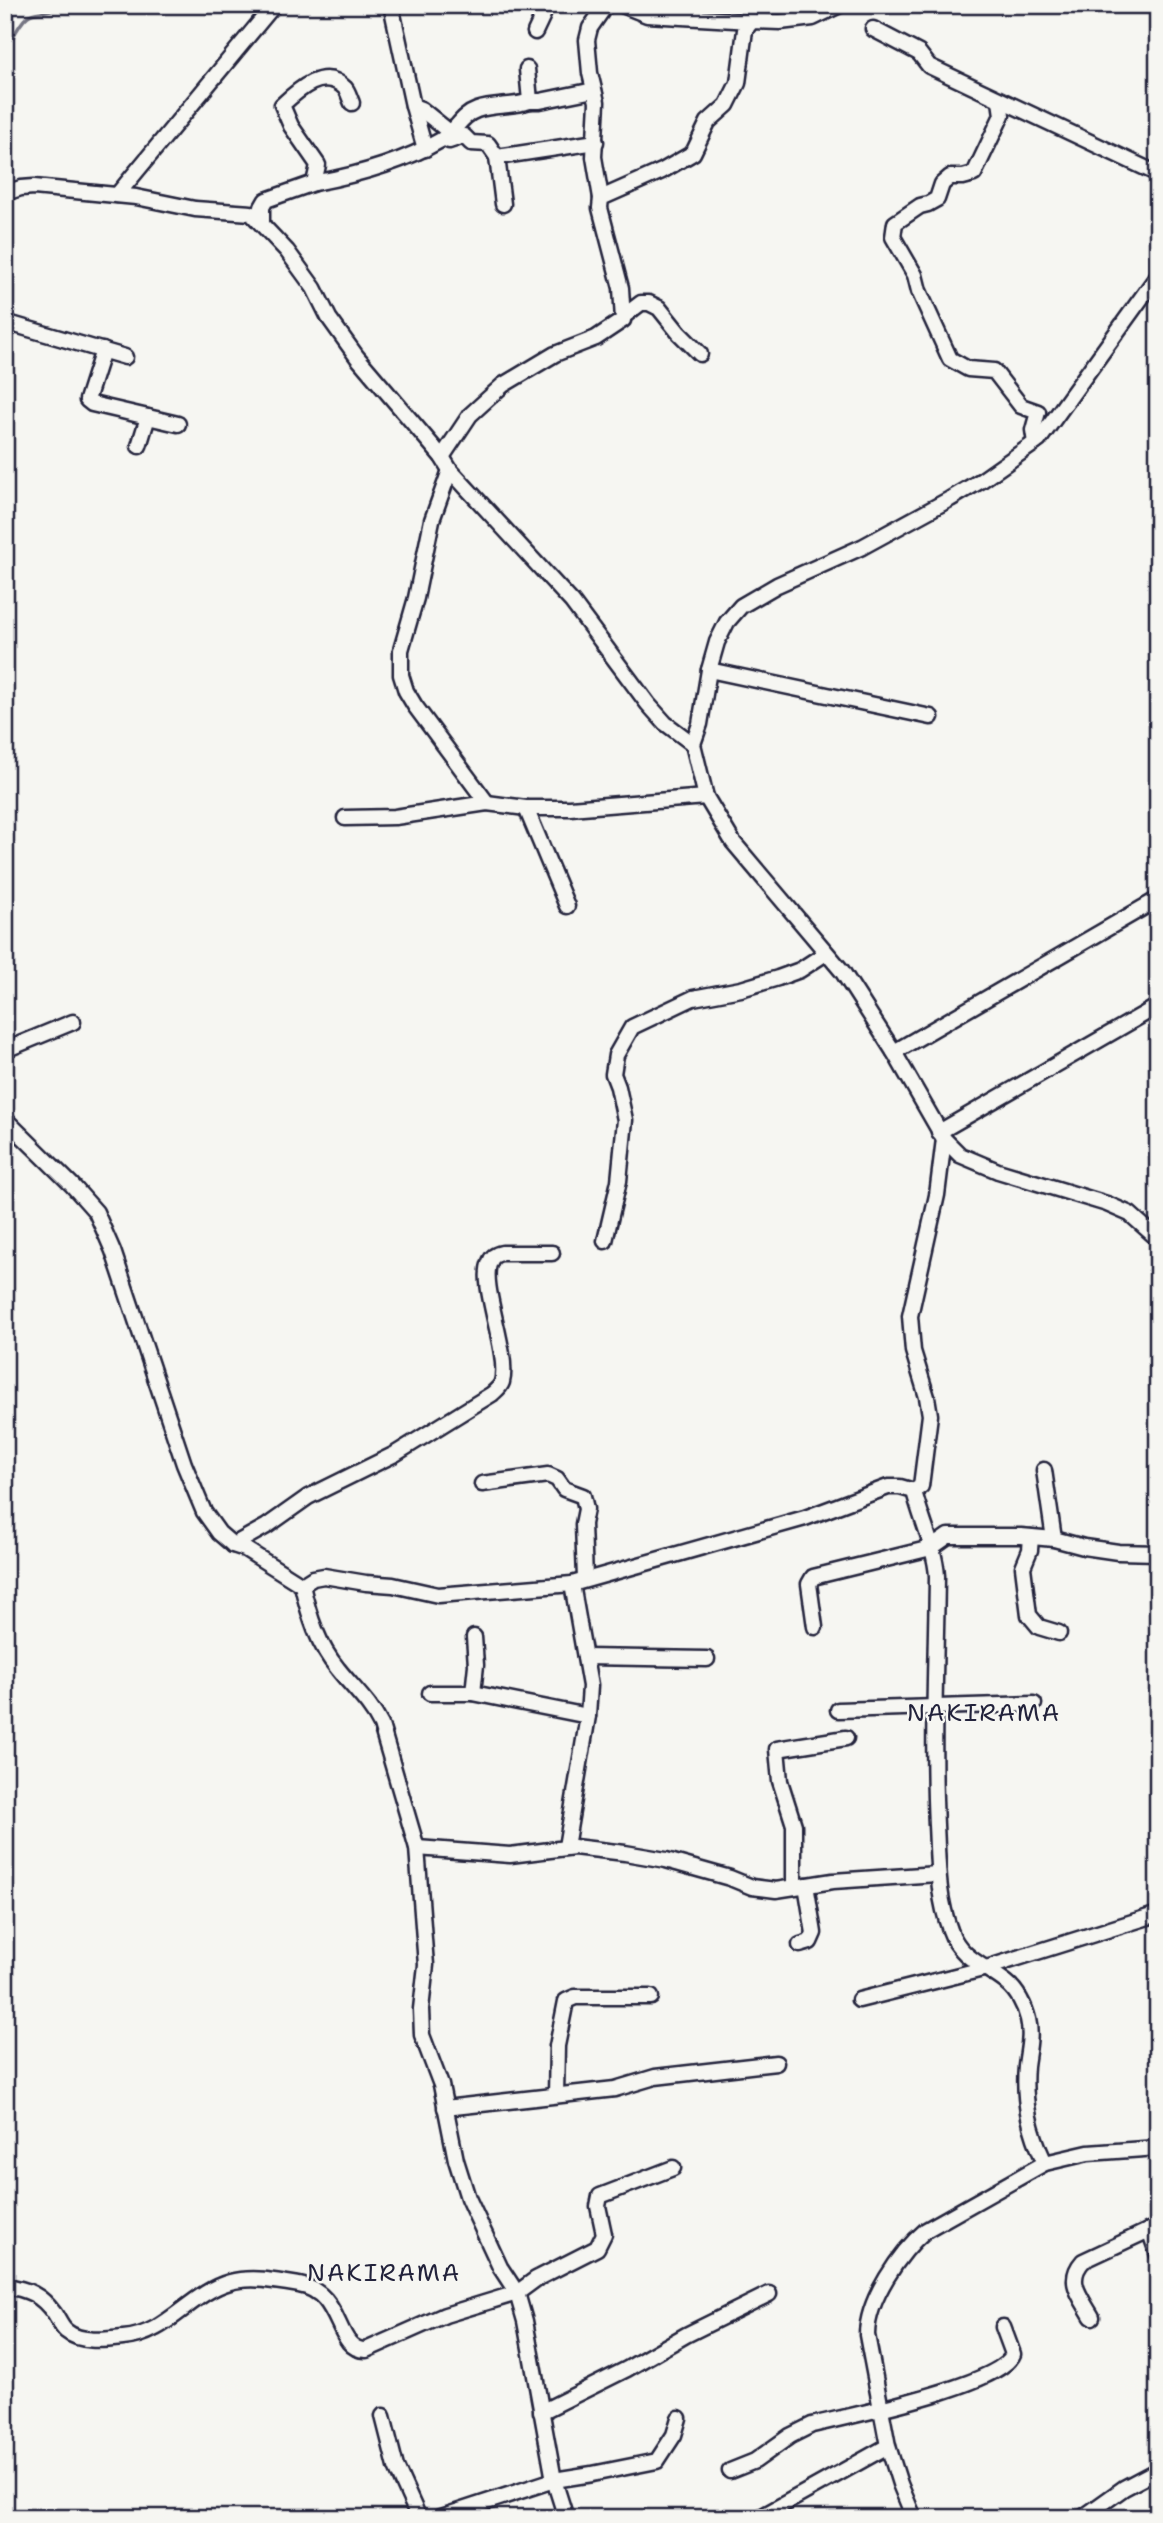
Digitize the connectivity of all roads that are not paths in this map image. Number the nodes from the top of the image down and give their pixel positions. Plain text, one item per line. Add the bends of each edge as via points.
1 (274, 5) edge
2 (391, 5) edge
3 (517, 5) edge
4 (606, 5) edge
5 (622, 5) edge
6 (840, 5) edge
7 (752, 20) junction
8 (873, 29) dead end
9 (535, 32) dead end
10 (527, 69) dead end
11 (594, 90) junction
12 (530, 101) junction
13 (1000, 101) junction
14 (352, 103) dead end
15 (413, 106) junction
16 (450, 135) junction
17 (596, 142) junction
18 (425, 149) junction
19 (497, 157) junction
20 (1158, 174) edge
21 (314, 183) junction
22 (5, 194) edge
23 (117, 195) junction
24 (601, 198) junction
25 (503, 204) dead end
26 (262, 223) junction
27 (1158, 275) edge
28 (624, 316) junction
29 (5, 322) edge
30 (103, 350) junction
31 (700, 355) dead end
32 (125, 357) dead end
33 (1038, 412) junction
34 (148, 417) junction
35 (1053, 422) junction
36 (178, 424) dead end
37 (1035, 443) junction
38 (139, 446) dead end
39 (446, 463) junction
40 (709, 670) junction
41 (931, 717) dead end
42 (693, 744) junction
43 (706, 797) junction
44 (487, 803) junction
45 (526, 808) junction
46 (345, 818) dead end
47 (1158, 899) edge
48 (568, 906) dead end
49 (826, 953) junction
50 (1158, 1006) edge
51 (73, 1023) dead end
52 (5, 1050) edge
53 (894, 1052) junction
54 (5, 1119) edge
55 (941, 1136) junction
56 (960, 1154) junction
57 (940, 1167) junction
58 (1158, 1239) edge
59 (605, 1241) dead end
60 (552, 1253) dead end
61 (1044, 1470) dead end
62 (482, 1484) dead end
63 (914, 1491) junction
64 (1031, 1537) junction
65 (1054, 1539) junction
66 (233, 1545) junction
67 (931, 1548) junction
68 (1158, 1553) edge
69 (578, 1581) junction
70 (302, 1585) junction
71 (815, 1627) dead end
72 (1059, 1633) dead end
73 (474, 1637) dead end
74 (585, 1657) junction
75 (707, 1659) dead end
76 (430, 1693) dead end
77 (473, 1693) junction
78 (1034, 1704) dead end
79 (934, 1706) junction
80 (838, 1710) dead end
81 (588, 1716) junction
82 (846, 1738) dead end
83 (566, 1847) junction
84 (417, 1848) junction
85 (937, 1874) junction
86 (800, 1885) junction
87 (1158, 1914) edge
88 (800, 1945) dead end
89 (983, 1969) junction
90 (651, 1997) dead end
91 (859, 2000) dead end
92 (776, 2063) dead end
93 (556, 2095) junction
94 (445, 2108) junction
95 (1158, 2148) edge
96 (1045, 2163) junction
97 (673, 2168) dead end
98 (1153, 2228) edge
99 (1158, 2255) edge
100 (5, 2286) edge
101 (517, 2293) junction
102 (769, 2294) dead end
103 (1092, 2316) dead end
104 (1003, 2327) dead end
105 (882, 2407) junction
106 (541, 2412) junction
107 (383, 2416) dead end
108 (679, 2418) dead end
109 (888, 2446) junction
110 (730, 2470) dead end
111 (1158, 2470) edge
112 (554, 2480) junction
113 (419, 2518) edge
114 (438, 2518) edge
115 (566, 2518) edge
116 (759, 2518) edge
117 (915, 2518) edge
118 (1082, 2518) edge

1 - 23 street
2 - 15 street
3 - 9 street via 543,15
4 - 11 street via 587,40
5 - 7 street via 647,15
6 - 7 street via 813,18
7 - 24 street via 745,30 738,83 727,105 708,122 693,153
8 - 13 street via 919,53 929,65
10 - 12 street
11 - 12 street
11 - 17 street
12 - 16 street via 478,110 460,120
13 - 20 street
13 - 33 street via 1002,115 974,174 950,177 937,199 895,223 893,237 915,275 950,359 968,369 994,371 1021,406
14 - 21 street via 345,88 330,79 312,81 282,105 318,165
15 - 16 street
15 - 18 street
16 - 18 street
16 - 19 street via 449,141 464,136 471,143 488,144
17 - 19 street
17 - 24 street
18 - 21 street
19 - 25 street
21 - 26 street via 266,200
22 - 23 street via 34,187
23 - 26 street via 250,213
24 - 28 street
26 - 39 street via 314,288 357,357
27 - 35 street
28 - 31 street via 641,303 659,307
28 - 39 street via 596,338 546,359 503,385 470,415
29 - 30 street
30 - 32 street
30 - 34 street via 87,400
33 - 35 street
33 - 37 street
34 - 36 street
34 - 38 street
35 - 37 street
37 - 40 street via 920,516 741,606 717,642
39 - 42 street via 572,602 648,704
39 - 44 street via 401,650 401,675 415,706
40 - 41 street
40 - 42 street
42 - 43 street
43 - 45 street
43 - 49 street via 733,842
44 - 45 street
44 - 46 street via 395,817
45 - 48 street
47 - 53 street
49 - 53 street via 862,999
49 - 59 street via 800,970 751,987 694,998 632,1027 616,1055 612,1074 625,1120 619,1181
50 - 55 street
51 - 52 street
53 - 55 street
54 - 66 street via 96,1212 117,1260 196,1494 219,1533
55 - 56 street
55 - 57 street
56 - 57 street
56 - 58 street via 1020,1179 1107,1203 1130,1214
57 - 63 street via 910,1316 913,1352 930,1415 921,1486
60 - 66 street via 502,1253 491,1259 488,1274 503,1379 492,1394 396,1454 308,1497
61 - 65 street
62 - 69 street via 548,1475 564,1489 583,1496 586,1509
63 - 67 street
63 - 69 street via 887,1487 805,1518
64 - 65 street
64 - 67 street via 948,1536
64 - 72 street via 1023,1567 1028,1615 1039,1627
65 - 68 street via 1118,1552
66 - 70 street
67 - 71 street via 813,1577 809,1584
67 - 79 street via 937,1576
69 - 70 street via 438,1595 324,1576
69 - 74 street
70 - 84 street via 324,1650 381,1725
73 - 77 street
74 - 75 street
74 - 81 street via 590,1686
76 - 77 street
77 - 81 street
78 - 79 street
79 - 80 street
79 - 85 street
81 - 83 street
82 - 86 street via 777,1749 780,1781 794,1825
83 - 84 street via 510,1855
83 - 86 street via 666,1860 752,1887 786,1890
84 - 94 street via 426,1965 422,2035
85 - 86 street
85 - 89 street via 950,1931 960,1949
86 - 88 street via 814,1933 810,1942
87 - 89 street
89 - 91 street
89 - 96 street via 1009,1983 1028,2020 1026,2115
90 - 93 street via 575,1997 566,2001 557,2046
92 - 93 street via 655,2077 615,2089
93 - 94 street
94 - 101 street via 468,2198
95 - 96 street via 1088,2153
96 - 105 street via 926,2230 893,2270 867,2320
97 - 101 street via 600,2196 601,2243
98 - 99 street
98 - 103 street via 1077,2268 1074,2284
100 - 101 street via 43,2298 66,2331 83,2339 122,2339 146,2334 231,2281 302,2285 321,2292 348,2341 361,2350 445,2315
101 - 106 street
102 - 106 street
104 - 105 street via 1013,2354 999,2369 958,2388
105 - 109 street
105 - 110 street via 812,2425 755,2461
106 - 112 street
107 - 113 street via 396,2467
108 - 112 street via 657,2460
109 - 116 street
109 - 117 street
111 - 118 street
112 - 114 street
112 - 115 street

